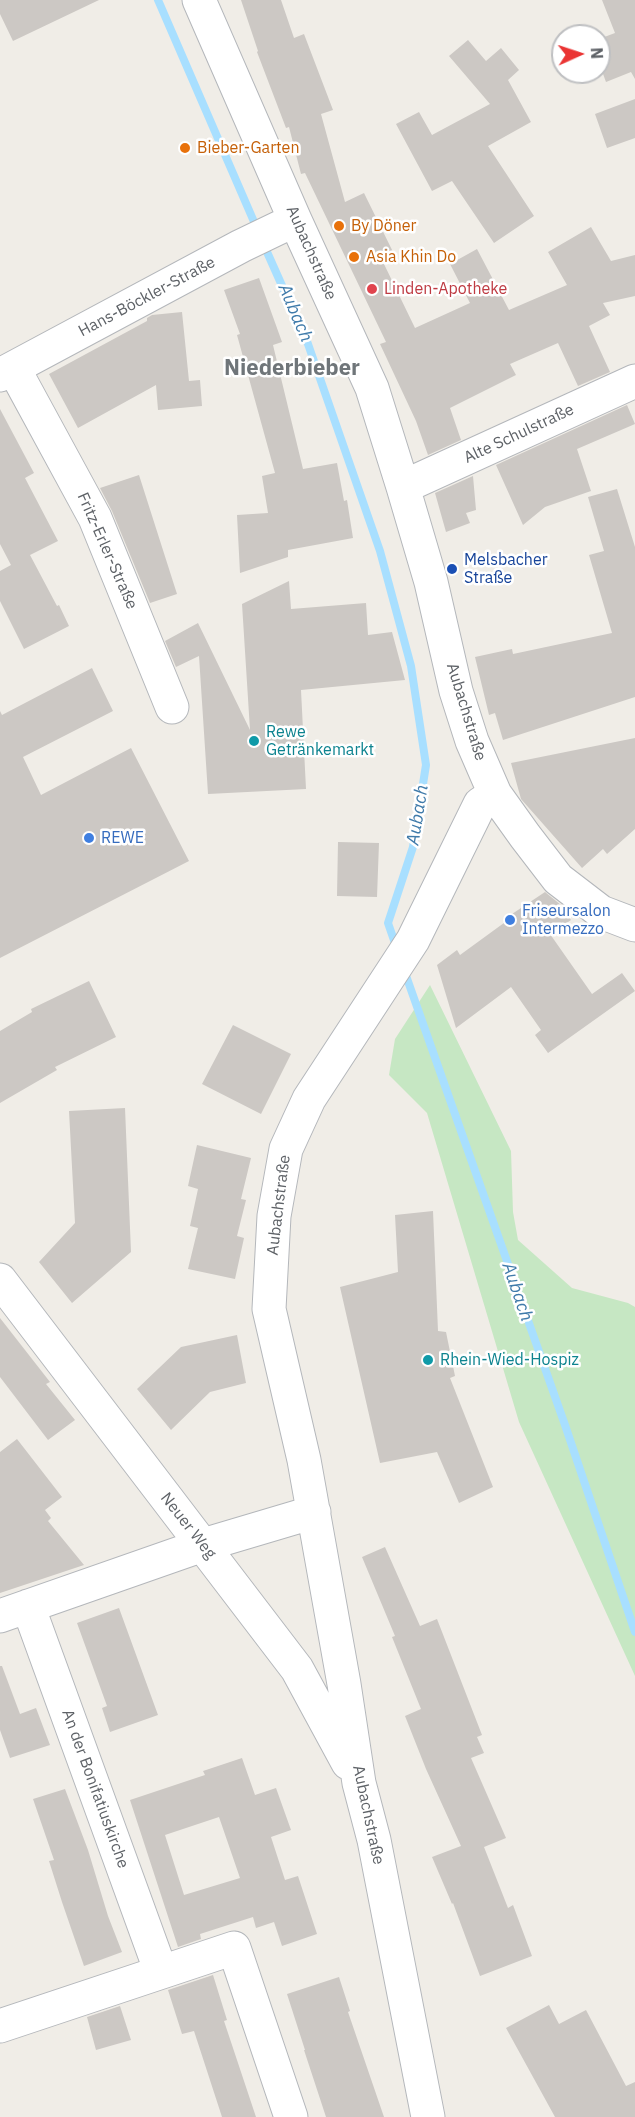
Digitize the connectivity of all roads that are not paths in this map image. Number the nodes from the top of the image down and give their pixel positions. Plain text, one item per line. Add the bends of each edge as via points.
1 (199, 0) edge
2 (284, 226) junction
3 (7, 372) edge
4 (635, 381) edge
5 (403, 487) junction
6 (172, 707) dead end
7 (495, 794) junction
8 (635, 924) edge
9 (0, 1281) edge
10 (314, 1512) junction
11 (203, 1545) junction
12 (14, 1611) edge
13 (359, 1783) junction
14 (161, 1972) junction
15 (0, 2026) edge
16 (291, 2117) edge
17 (428, 2117) edge

1 - 2 street, Aubachstraße
2 - 3 street, Hans-Böckler-Straße
2 - 5 street, Aubachstraße via 372,388
3 - 6 street, Fritz-Erler-Straße via 95,518
4 - 5 street, Alte Schulstraße
5 - 7 street, Aubachstraße via 456,691
7 - 8 street via 558,879 600,912
7 - 10 street, Aubachstraße via 480,804 413,940 309,1099 286,1149 274,1216 269,1308
9 - 11 street, Neuer Weg
10 - 11 street
10 - 13 street, Aubachstraße
11 - 12 street
11 - 13 street, Neuer Weg via 297,1669
12 - 14 street, An der Bonifatiuskirche
13 - 17 street, Aubachstraße via 374,1840
14 - 15 street
14 - 16 street via 234,1948

